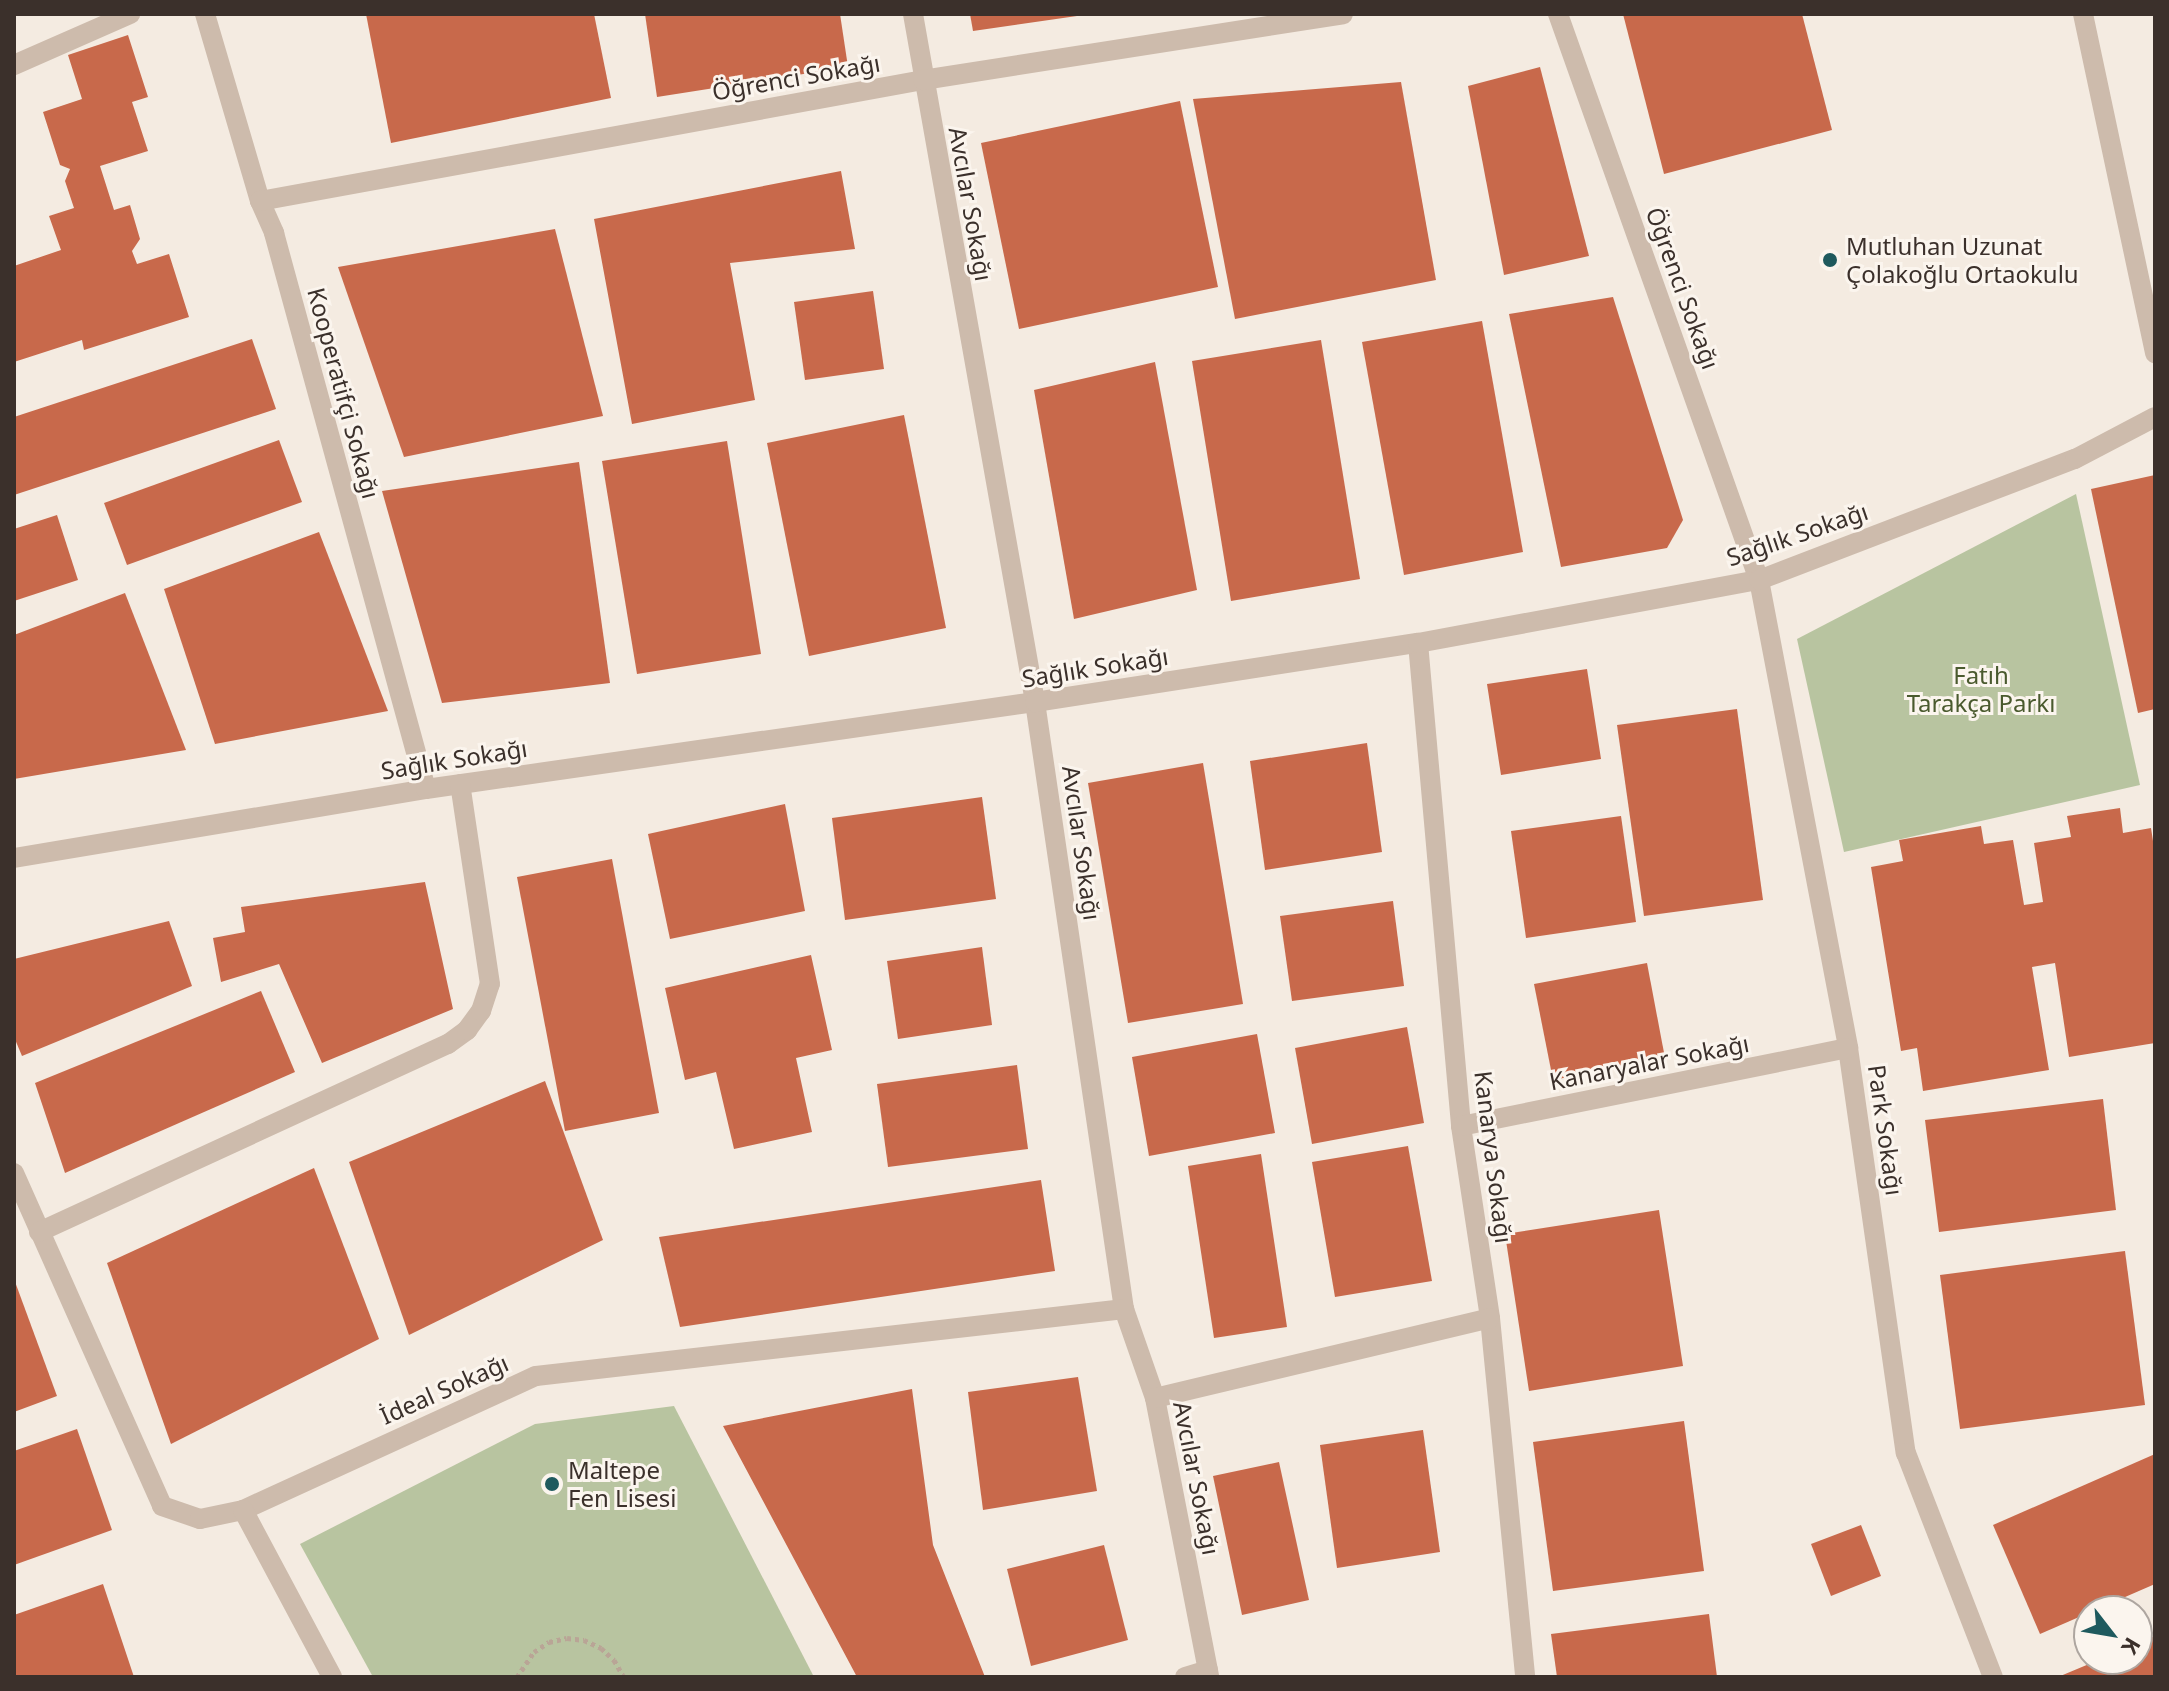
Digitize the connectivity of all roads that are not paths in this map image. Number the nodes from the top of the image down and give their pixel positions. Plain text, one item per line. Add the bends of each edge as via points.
1 (130, 14) edge
2 (205, 14) edge
3 (913, 14) edge
4 (1343, 14) edge
5 (1558, 14) edge
6 (2083, 14) edge
7 (14, 65) edge
8 (923, 80) junction
9 (260, 201) junction
10 (2155, 353) edge
11 (2155, 417) edge
12 (1759, 580) junction
13 (1418, 643) junction
14 (1035, 702) junction
15 (460, 784) junction
16 (426, 789) junction
17 (14, 858) edge
18 (1848, 1048) junction
19 (1461, 1126) junction
20 (14, 1173) edge
21 (39, 1232) junction
22 (1124, 1309) junction
23 (1490, 1318) junction
24 (1155, 1398) junction
25 (243, 1510) junction
26 (1208, 1673) edge
27 (332, 1677) edge
28 (1185, 1677) edge
29 (1525, 1677) edge
30 (1993, 1677) edge

1 - 7 street
2 - 9 street, Kooperatifçi Sokağı
3 - 8 street, Avcılar Sokağı
4 - 8 street, Öğrenci Sokağı
5 - 12 street, Öğrenci Sokağı
6 - 10 street
8 - 9 street, Öğrenci Sokağı
8 - 14 street, Avcılar Sokağı
9 - 16 street, Kooperatifçi Sokağı via 274,233
11 - 12 street, Sağlık Sokağı via 2075,459
12 - 13 street, Sağlık Sokağı
12 - 18 street, Park Sokağı
13 - 14 street, Sağlık Sokağı
13 - 19 street, Kanarya Sokağı
14 - 15 street, Sağlık Sokağı
14 - 22 street, Avcılar Sokağı
15 - 16 street, Sağlık Sokağı
15 - 21 street via 490,984 481,1011 467,1030 448,1044
16 - 17 street, Sağlık Sokağı
18 - 19 street, Kanaryalar Sokağı
18 - 30 street, Park Sokağı via 1906,1453
19 - 23 street, Kanarya Sokağı
20 - 21 street, İdeal Sokağı
21 - 25 street, İdeal Sokağı via 162,1506 200,1519
22 - 24 street, Avcılar Sokağı
22 - 25 street, İdeal Sokağı via 536,1376
23 - 24 street
23 - 29 street, Kanarya Sokağı
24 - 26 street, Avcılar Sokağı
25 - 27 street
26 - 28 street

